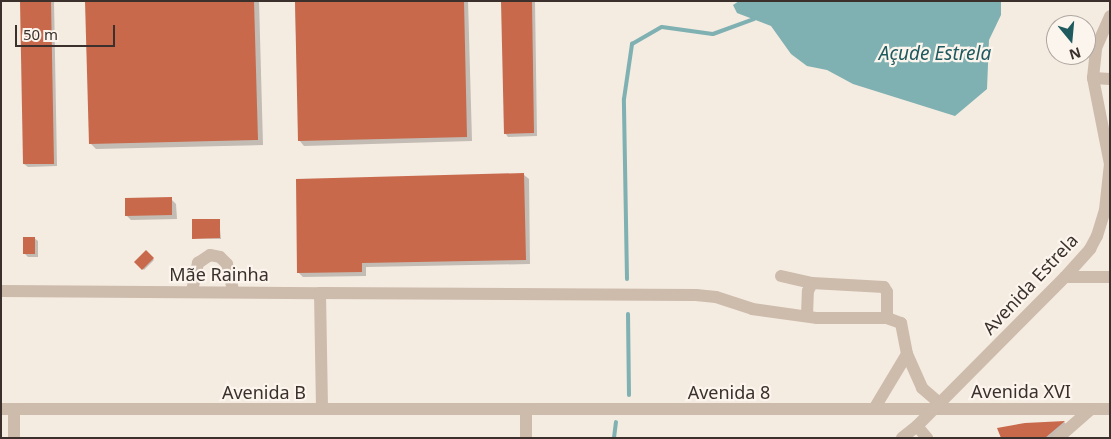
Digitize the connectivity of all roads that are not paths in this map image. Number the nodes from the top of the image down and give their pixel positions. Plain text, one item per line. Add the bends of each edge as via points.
1 (1110, 16) edge
2 (1093, 78) junction
3 (1110, 79) edge
4 (1110, 164) edge
5 (1110, 238) edge
6 (1096, 239) junction
7 (781, 276) dead end
8 (1065, 277) junction
9 (1110, 277) edge
10 (812, 283) junction
11 (1, 291) edge
12 (192, 291) junction
13 (233, 291) junction
14 (320, 293) junction
15 (807, 316) junction
16 (887, 318) junction
17 (907, 354) junction
18 (936, 406) junction
19 (8, 409) edge
20 (322, 409) junction
21 (874, 409) junction
22 (1091, 409) junction
23 (1110, 409) edge
24 (526, 410) junction
25 (917, 426) junction
26 (14, 438) edge
27 (526, 438) edge
28 (902, 438) edge
29 (927, 438) edge
30 (1058, 438) edge

1 - 2 street, Avenida Estrela via 1096,48
2 - 3 street
2 - 4 street, Avenida Estrela
4 - 6 street, Avenida Estrela via 1105,210
5 - 6 street
6 - 8 street, Avenida Estrela
7 - 10 street
8 - 9 street
8 - 18 street, Avenida Estrela
10 - 15 street via 808,291
10 - 16 street via 884,288 887,292
11 - 12 street, Mãe Rainha
12 - 13 street, Mãe Rainha
12 - 13 street via 198,263 210,255 220,257 227,264
13 - 14 street, Mãe Rainha
14 - 15 street, Mãe Rainha via 696,295 716,297 752,309
14 - 20 street
15 - 16 street, Mãe Rainha
16 - 17 street via 901,323
17 - 18 street via 922,388
17 - 21 street
18 - 21 street, Avenida 8
18 - 22 street, Avenida XVI
18 - 25 street, Avenida Estrela
19 - 20 street, Avenida B
19 - 26 street
20 - 24 street, Avenida B
21 - 24 street, Avenida 8
22 - 23 street, Avenida XVI
22 - 30 street
24 - 27 street
25 - 28 street, Avenida Estrela
25 - 29 street

